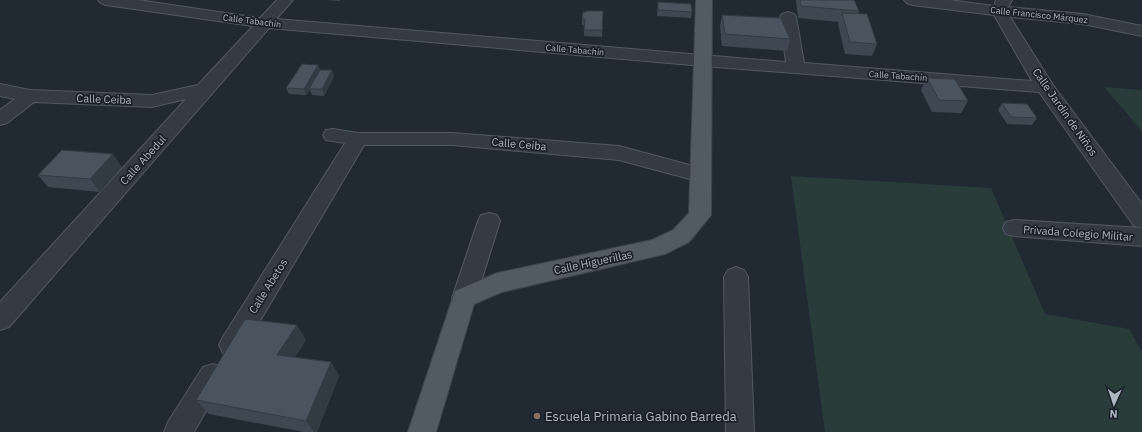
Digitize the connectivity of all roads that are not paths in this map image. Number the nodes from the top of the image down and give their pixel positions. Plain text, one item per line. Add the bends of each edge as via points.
1 (106, 0) edge
2 (285, 0) edge
3 (704, 0) edge
4 (912, 0) edge
5 (1001, 6) edge
6 (788, 17) dead end
7 (264, 23) junction
8 (1142, 31) edge
9 (704, 61) junction
10 (796, 68) junction
11 (1045, 87) junction
12 (206, 89) junction
13 (0, 90) edge
14 (30, 96) junction
15 (0, 119) edge
16 (333, 135) dead end
17 (358, 139) junction
18 (701, 175) junction
19 (1142, 220) edge
20 (489, 221) dead end
21 (1014, 228) dead end
22 (1142, 237) edge
23 (736, 276) dead end
24 (464, 298) junction
25 (0, 319) edge
26 (178, 432) edge
27 (422, 432) edge
28 (740, 432) edge

1 - 7 street, Calle Tabachín
2 - 7 street, Calle Abedul
3 - 9 main road, Calle Higuerillas
4 - 5 street, Calle Francisco Márquez
5 - 8 street, Calle Francisco Márquez
5 - 11 street, Calle Jardín de Niños
6 - 10 street
7 - 9 street, Calle Tabachín
7 - 12 street, Calle Abedul
9 - 10 street, Calle Tabachín
9 - 18 main road, Calle Higuerillas
10 - 11 street, Calle Tabachín
11 - 19 street, Calle Jardín de Niños
12 - 14 street, Calle Ceiba via 152,101
12 - 25 street, Calle Abedul
13 - 14 street, Calle Ceiba
14 - 15 street
16 - 17 street, Calle Ceiba
17 - 18 street, Calle Ceiba via 452,139 619,153
17 - 26 street, Calle Abetos
18 - 24 main road, Calle Higuerillas via 700,215 681,236 657,248 497,282
20 - 24 street
21 - 22 street, Privada Colegio Militar
23 - 28 street
24 - 27 main road

